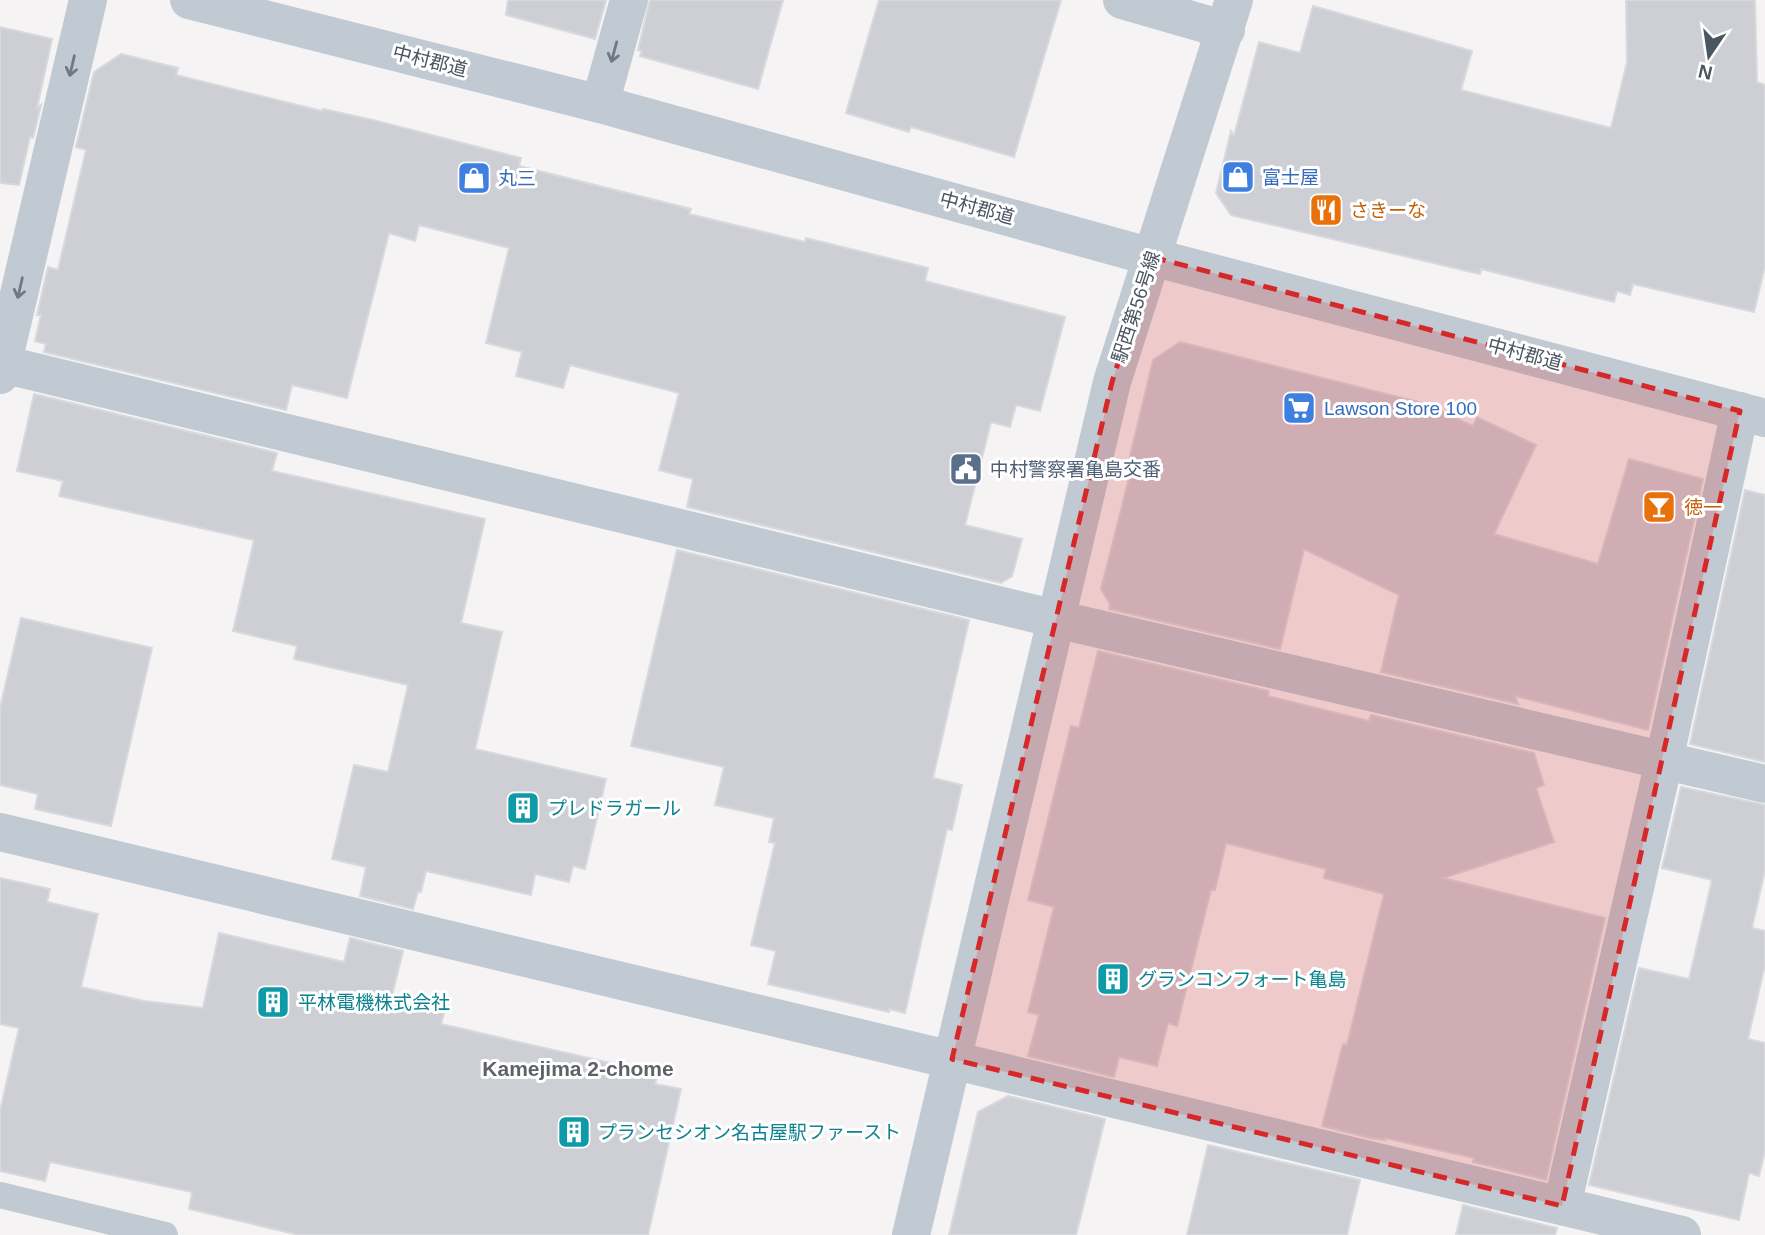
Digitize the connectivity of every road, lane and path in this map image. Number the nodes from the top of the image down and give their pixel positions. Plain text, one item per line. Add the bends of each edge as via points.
1 (88, 0) edge
2 (189, 0) edge
3 (629, 0) edge
4 (1122, 0) edge
5 (1230, 15) edge
6 (600, 104) junction
7 (1152, 257) junction
8 (3, 350) edge
9 (1752, 414) edge
10 (1056, 619) junction
11 (1664, 761) junction
12 (1765, 784) edge
13 (0, 832) edge
14 (952, 1059) junction
15 (0, 1195) edge
16 (1562, 1206) junction
17 (165, 1235) edge
18 (911, 1235) edge
19 (1682, 1235) edge

1 -> 8 street
2 - 6 street, 中村郡道
3 -> 6 street
4 - 5 street
5 - 7 street, 駅西第56号線
6 - 7 street, 中村郡道
7 - 9 street, 中村郡道
7 - 10 street, 駅西第56号線 via 1112,382
8 - 10 street
9 - 11 street
10 - 11 street
10 - 14 street, 駅西第56号線
11 - 12 street
11 - 16 street
13 - 14 street
14 - 16 street
14 - 18 street, 駅西第56号線
15 - 17 lane
16 - 19 street

